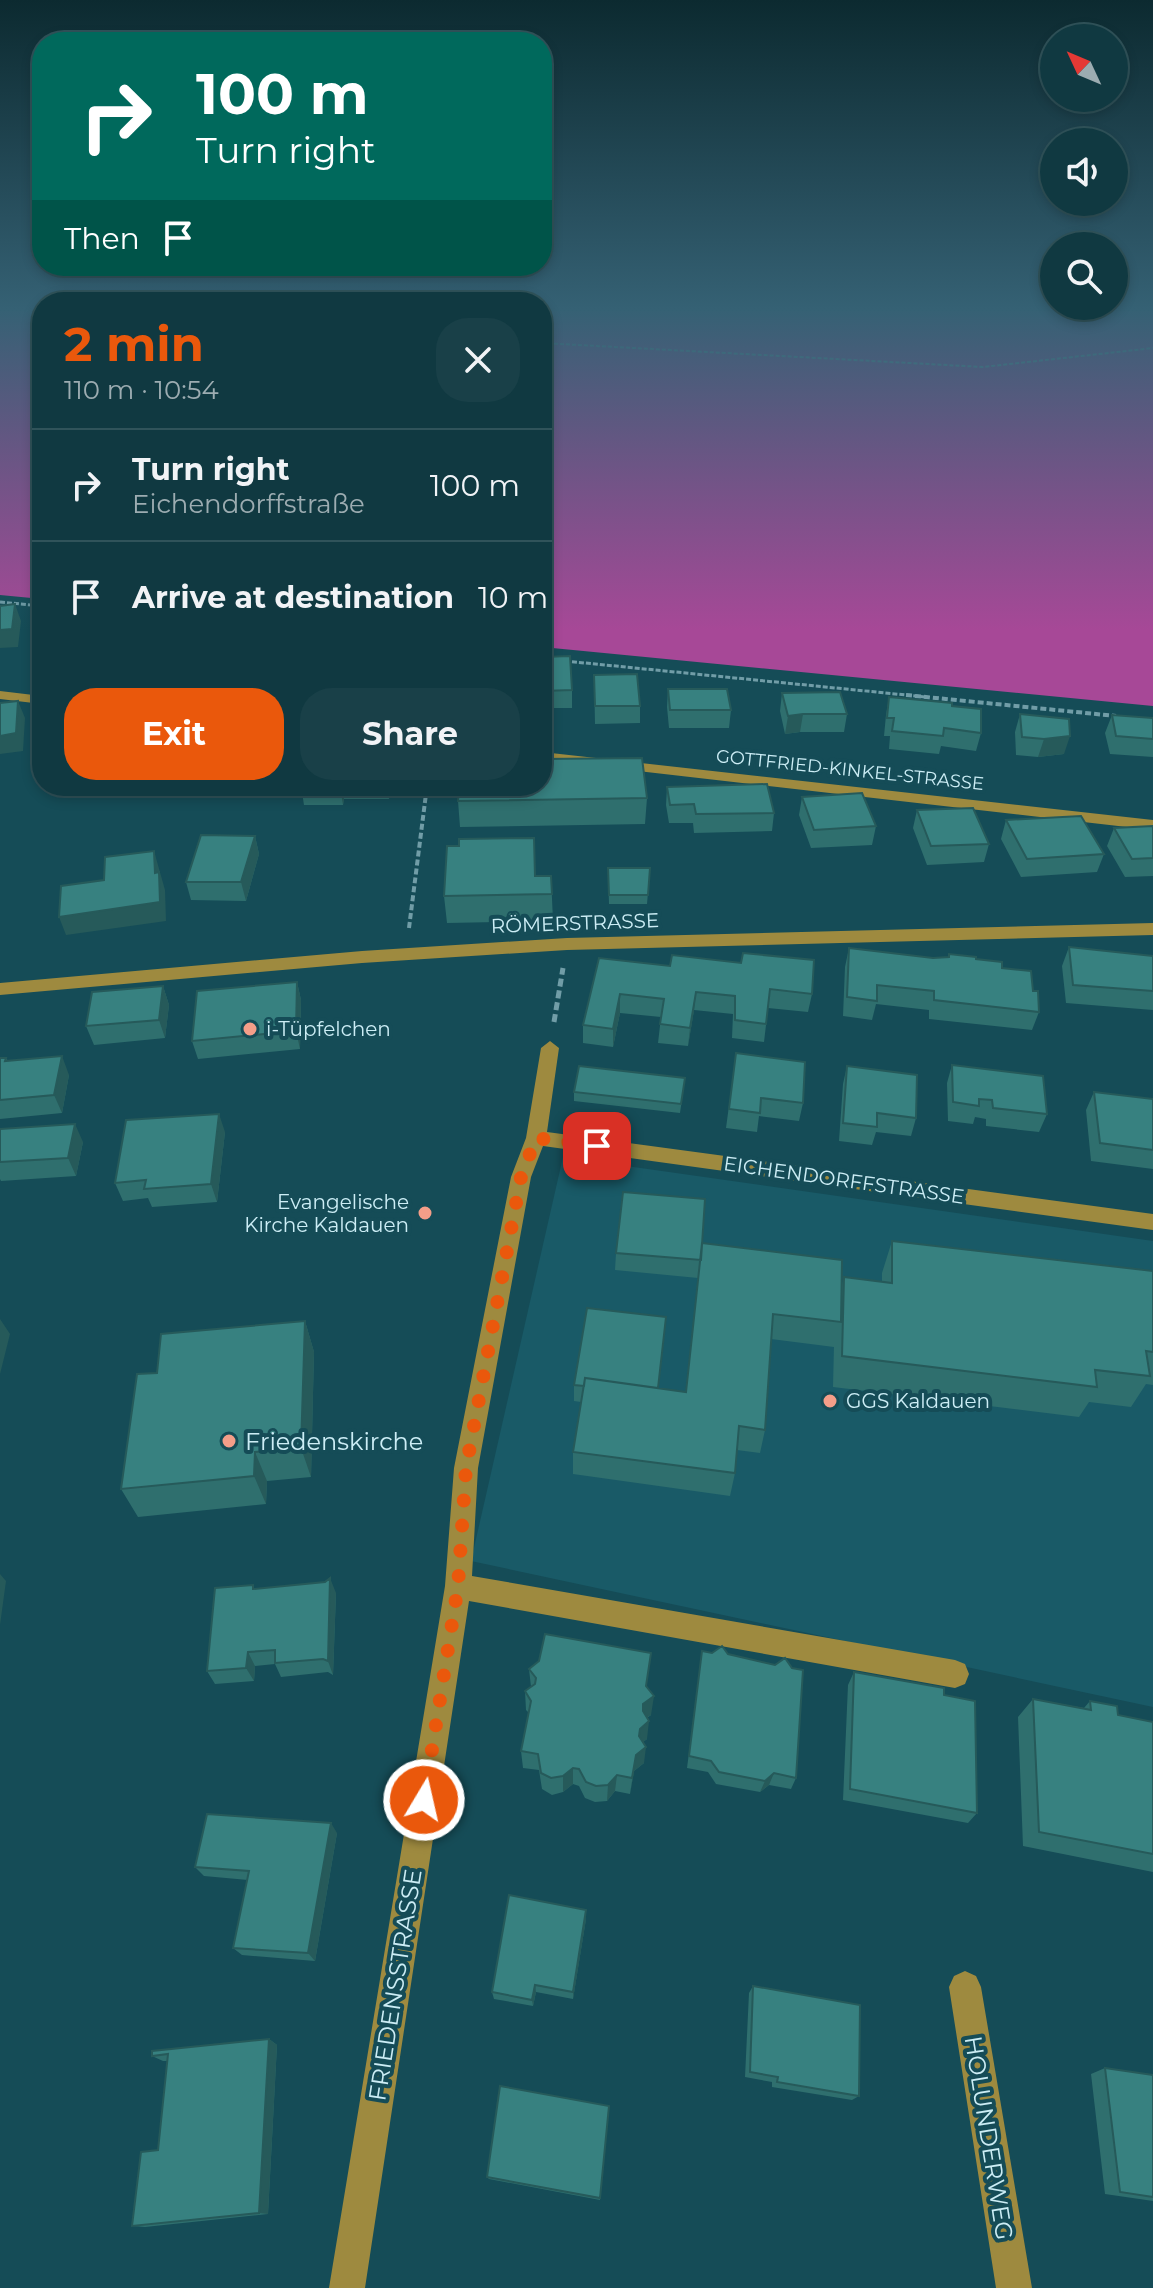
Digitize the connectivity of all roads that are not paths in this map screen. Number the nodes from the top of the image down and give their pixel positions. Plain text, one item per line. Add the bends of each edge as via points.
1 (0, 695) edge
2 (32, 699) edge
3 (552, 757) edge
4 (1153, 825) edge
5 (1153, 929) edge
6 (0, 989) edge
7 (550, 1048) road end
8 (536, 1138) junction
9 (1153, 1222) edge
10 (458, 1586) junction
11 (955, 1674) dead end
12 (965, 1987) dead end
13 (347, 2288) edge
14 (1014, 2288) edge

1 - 2 street
3 - 4 street, GOTTFRIED-KINKEL-STRASSE
5 - 6 street, RÖMERSTRASSE via 567,944
7 - 8 street, FRIEDENSSTRASSE
8 - 9 street, EICHENDORFFSTRASSE
8 - 10 street, FRIEDENSSTRASSE via 521,1177 466,1468
10 - 11 street
10 - 13 street, FRIEDENSSTRASSE
12 - 14 street, HOLUNDERWEG

